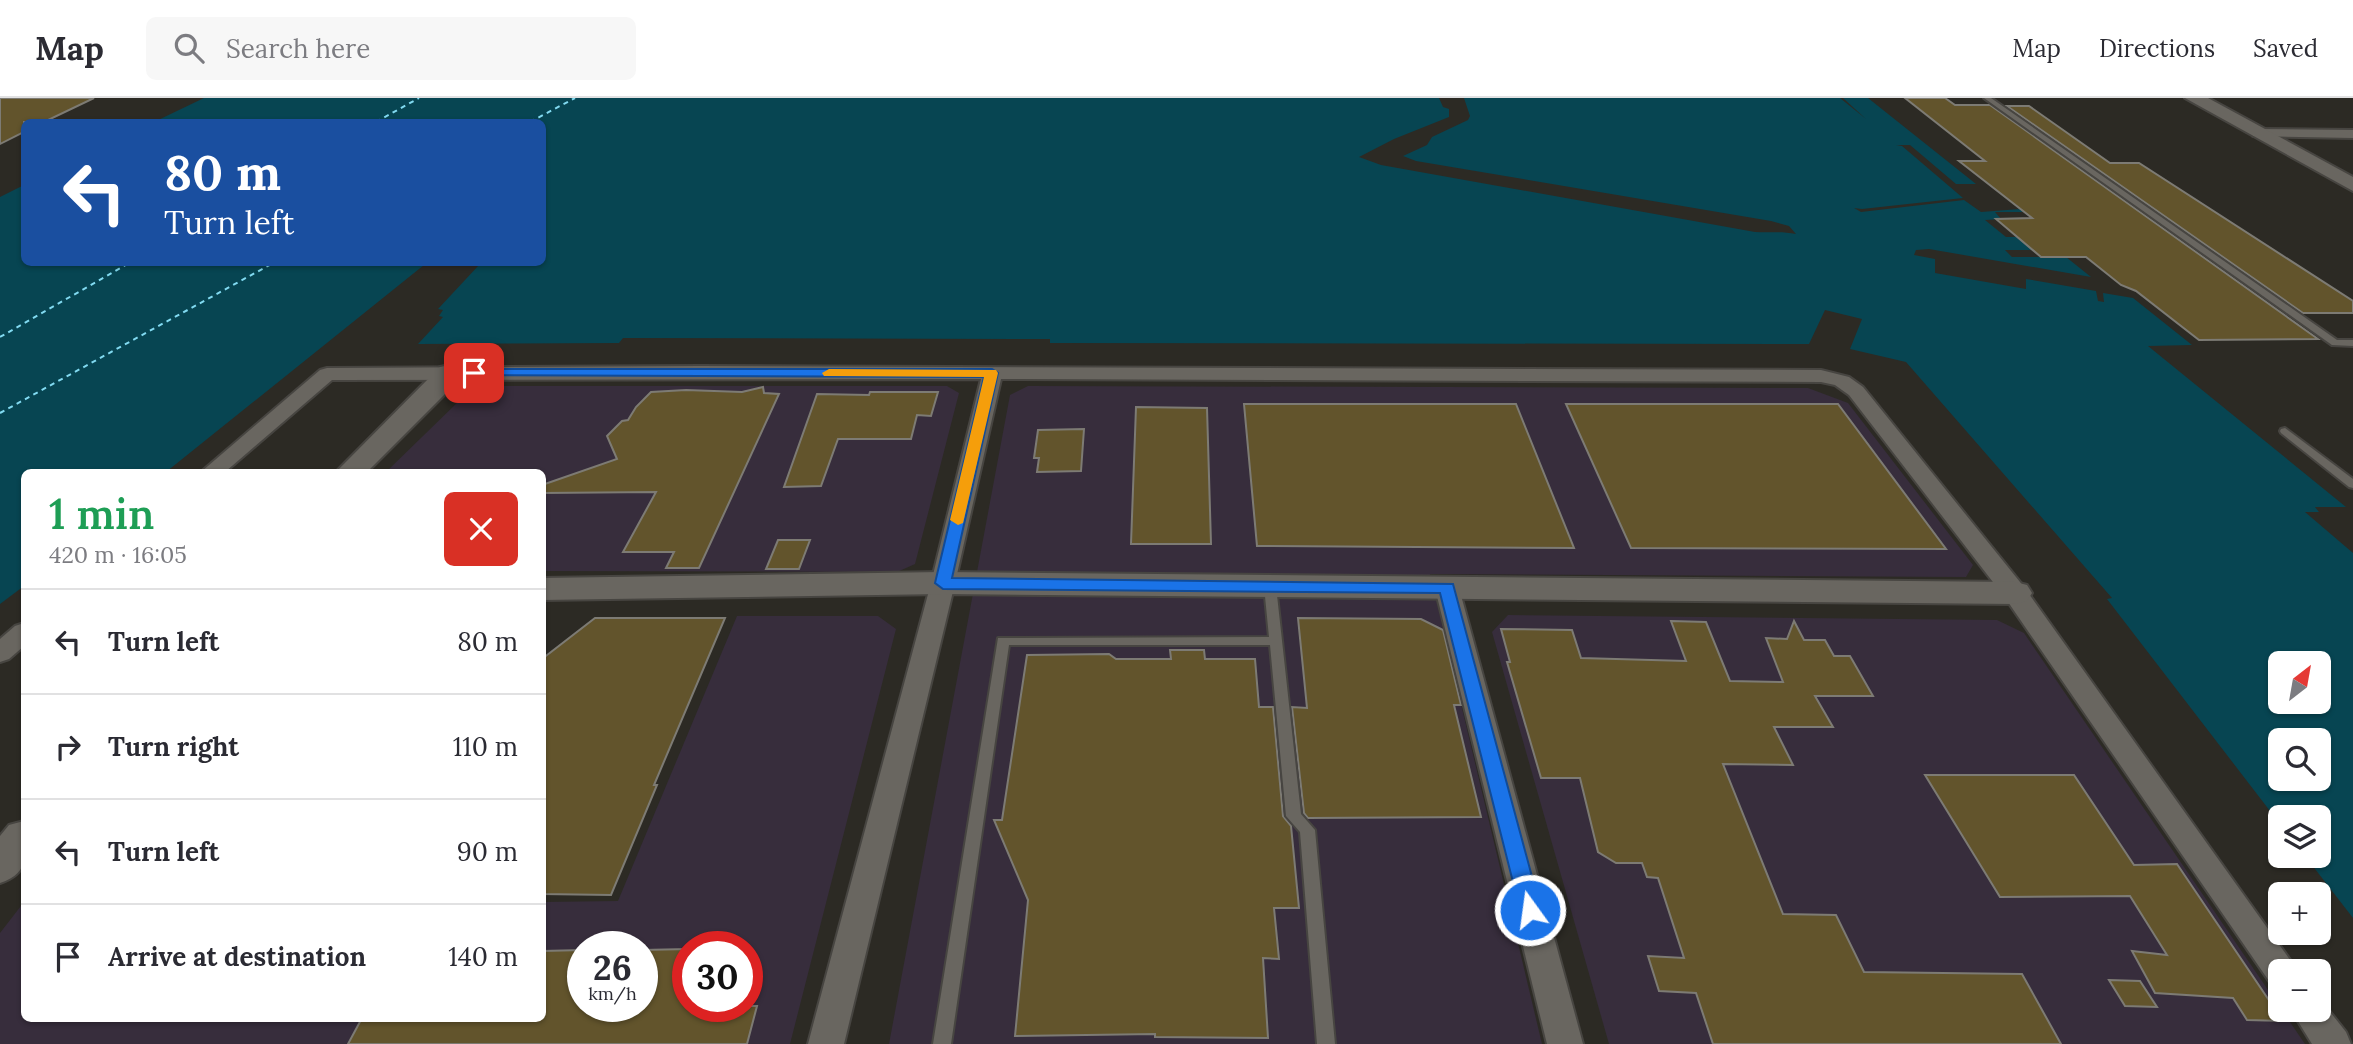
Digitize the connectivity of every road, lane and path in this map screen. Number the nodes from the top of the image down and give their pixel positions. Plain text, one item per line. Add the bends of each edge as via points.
1 (1987, 98) edge
2 (2194, 98) edge
3 (2258, 133) junction
4 (2353, 134) edge
5 (2353, 186) edge
6 (2353, 342) edge
7 (450, 373) junction
8 (992, 373) junction
9 (2286, 431) dead end
10 (216, 469) edge
11 (354, 469) edge
12 (2353, 485) edge
13 (943, 583) junction
14 (1270, 586) junction
15 (1447, 588) junction
16 (546, 589) edge
17 (2015, 593) junction
18 (21, 635) edge
19 (1276, 641) junction
20 (0, 653) edge
21 (21, 840) edge
22 (0, 866) edge
23 (2273, 959) edge
24 (2317, 1022) edge
25 (826, 1044) edge
26 (942, 1044) edge
27 (1326, 1044) edge
28 (1565, 1044) edge
29 (2333, 1044) edge

1 - 6 lane via 2335,342
2 - 3 street
3 - 4 street
3 - 5 street
7 - 8 street
7 - 10 street via 327,374
7 - 11 street
8 - 13 street
8 - 17 street via 1821,376 1842,381 1856,391
9 - 12 lane
13 - 14 street
13 - 16 street
13 - 25 street
14 - 15 street
14 - 19 lane
15 - 17 street
15 - 28 street
17 - 23 street
18 - 20 street
19 - 26 lane via 1003,641
19 - 27 lane via 1294,816 1307,830
21 - 22 street
24 - 29 street

